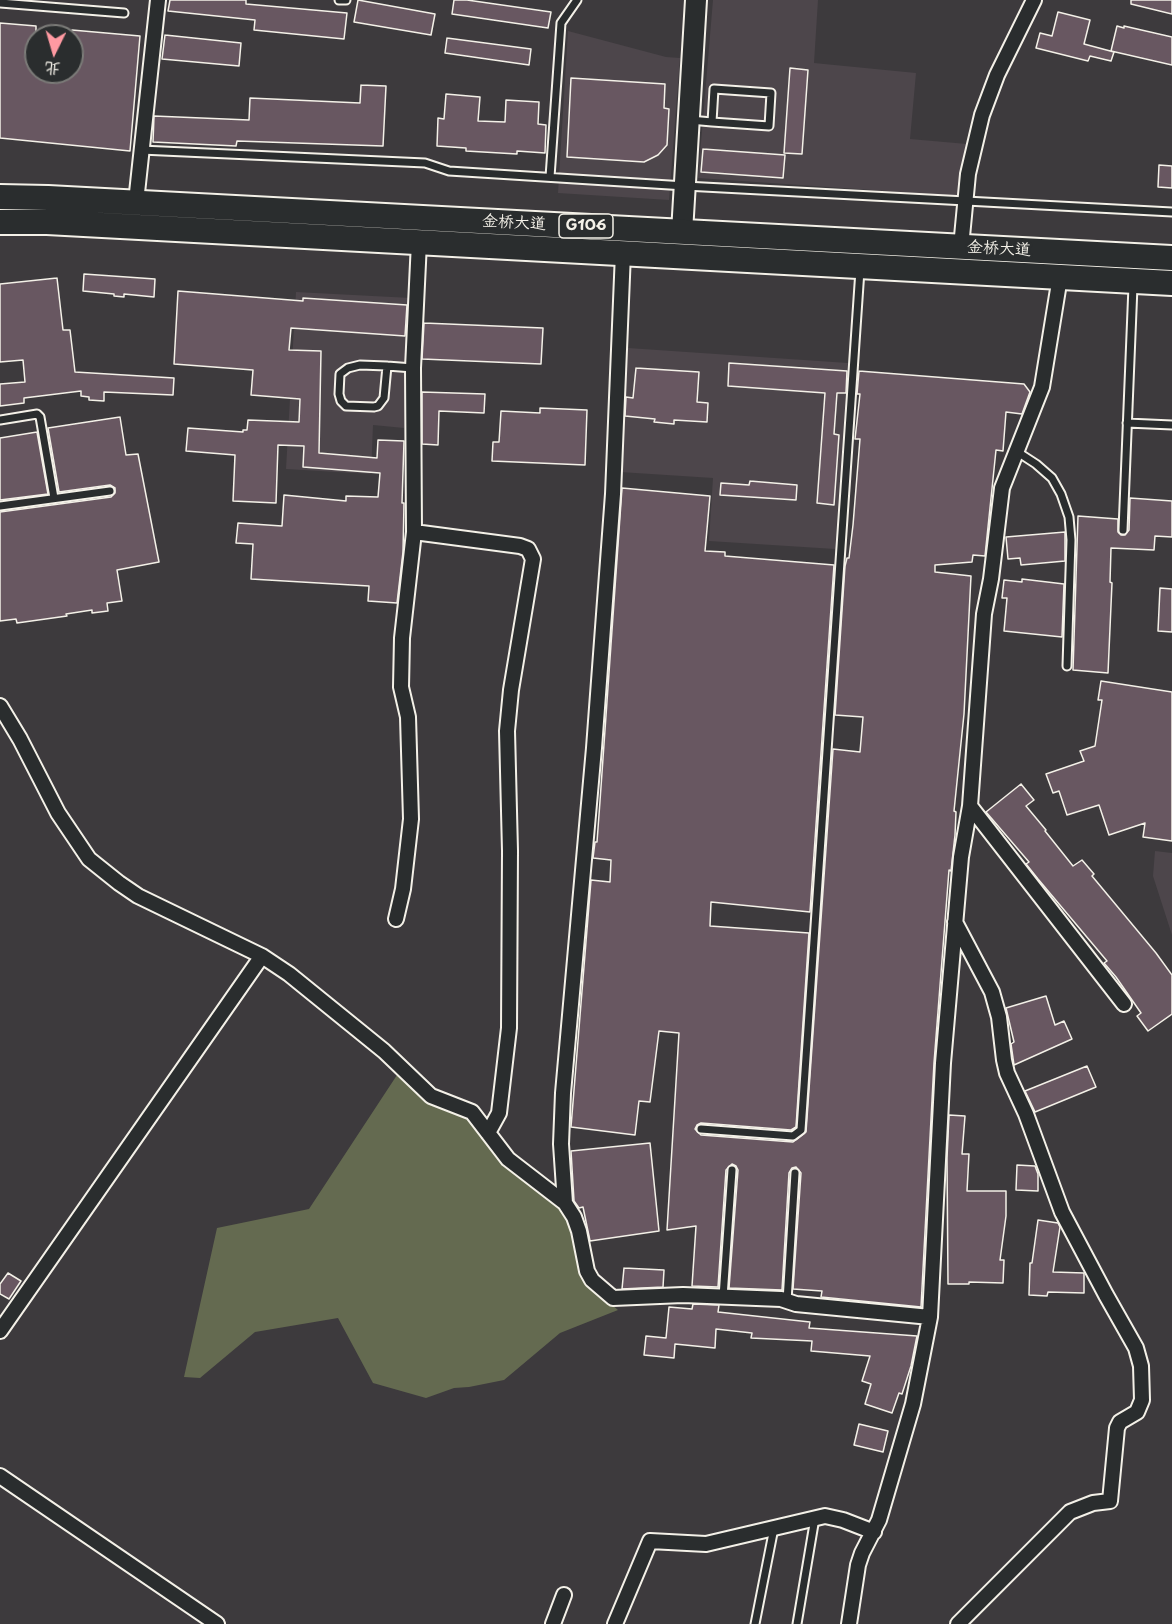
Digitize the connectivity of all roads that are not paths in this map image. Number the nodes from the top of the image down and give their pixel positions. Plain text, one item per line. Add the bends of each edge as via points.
1 (158, 0) edge
2 (339, 0) edge
3 (346, 0) edge
4 (577, 0) edge
5 (696, 0) edge
6 (1034, 0) edge
7 (0, 3) edge
8 (49, 3) edge
9 (124, 13) dead end
10 (689, 120) junction
11 (712, 122) junction
12 (141, 150) junction
13 (550, 177) junction
14 (685, 186) junction
15 (0, 197) edge
16 (965, 201) junction
17 (136, 202) junction
18 (1172, 212) edge
19 (0, 222) edge
20 (682, 232) junction
21 (419, 242) junction
22 (961, 247) junction
23 (623, 253) junction
24 (1172, 258) edge
25 (860, 266) junction
26 (1060, 277) junction
27 (1133, 280) junction
28 (1172, 283) edge
29 (387, 366) junction
30 (413, 368) junction
31 (0, 420) edge
32 (1127, 423) junction
33 (1172, 425) edge
34 (1016, 451) junction
35 (110, 491) dead end
36 (54, 498) junction
37 (0, 506) edge
38 (1123, 530) dead end
39 (414, 532) junction
40 (1067, 666) dead end
41 (0, 706) edge
42 (970, 806) junction
43 (396, 919) dead end
44 (955, 922) junction
45 (262, 956) junction
46 (1124, 1004) dead end
47 (701, 1129) dead end
48 (488, 1133) junction
49 (732, 1170) dead end
50 (795, 1173) dead end
51 (565, 1203) junction
52 (723, 1297) junction
53 (787, 1301) junction
54 (930, 1317) junction
55 (0, 1331) edge
56 (0, 1476) edge
57 (815, 1518) junction
58 (774, 1528) junction
59 (874, 1532) junction
60 (564, 1595) dead end
61 (217, 1624) edge
62 (553, 1624) edge
63 (615, 1624) edge
64 (755, 1624) edge
65 (797, 1624) edge
66 (849, 1624) edge
67 (958, 1624) edge

1 - 12 street
2 - 3 lane
4 - 13 lane via 561,23
5 - 10 street
6 - 16 street via 982,115
7 - 8 lane
8 - 9 lane
10 - 11 lane
10 - 14 street
11 - 11 lane via 714,89 771,93 769,126
12 - 13 lane via 425,163 449,171
12 - 17 street
13 - 14 lane
14 - 16 lane
14 - 20 street
15 - 17 highway, 金桥大道 / G106
16 - 18 lane
16 - 22 street
17 - 20 highway, 金桥大道 / G106
19 - 21 highway, 金桥大道 / G106
20 - 22 highway, 金桥大道 / G106
21 - 23 highway, 金桥大道 / G106
21 - 30 street
22 - 24 highway, 金桥大道 / G106
23 - 25 highway, 金桥大道 / G106
23 - 51 street via 613,494 563,1103
25 - 26 highway, 金桥大道 / G106
25 - 47 lane via 801,1130 793,1136
26 - 27 highway, 金桥大道 / G106
26 - 34 street via 1042,387
27 - 28 highway, 金桥大道 / G106
27 - 32 lane
29 - 29 lane via 360,365 340,374 340,401 346,406 378,406 384,398
29 - 30 lane
30 - 39 street
31 - 36 lane via 37,414 40,417
32 - 33 lane
32 - 38 lane
34 - 40 lane via 1052,478 1068,517 1071,540
34 - 42 street via 1002,488 984,614
35 - 36 lane
36 - 37 lane
39 - 43 street via 402,638 401,687 408,717 411,819
39 - 48 street via 520,546 528,549 533,559 507,731 509,1028 499,1113
41 - 45 street via 58,813 89,859 138,896
42 - 44 street
42 - 46 street
44 - 54 street via 943,1063
44 - 67 street via 992,992 1007,1072 1062,1212 1137,1348 1142,1400 1137,1412 1117,1428 1110,1502 1093,1503 1070,1512
45 - 48 street via 290,974 384,1051 431,1096 472,1112
45 - 55 street
48 - 51 street via 508,1159
49 - 52 lane
50 - 53 lane
51 - 52 street via 579,1231 587,1271 613,1298
52 - 53 street
53 - 54 street
54 - 59 street via 913,1404
56 - 61 street
57 - 58 street
57 - 59 street via 825,1516
57 - 65 lane
58 - 63 street via 706,1544 650,1541
58 - 64 lane
59 - 66 street via 858,1565
60 - 62 street

